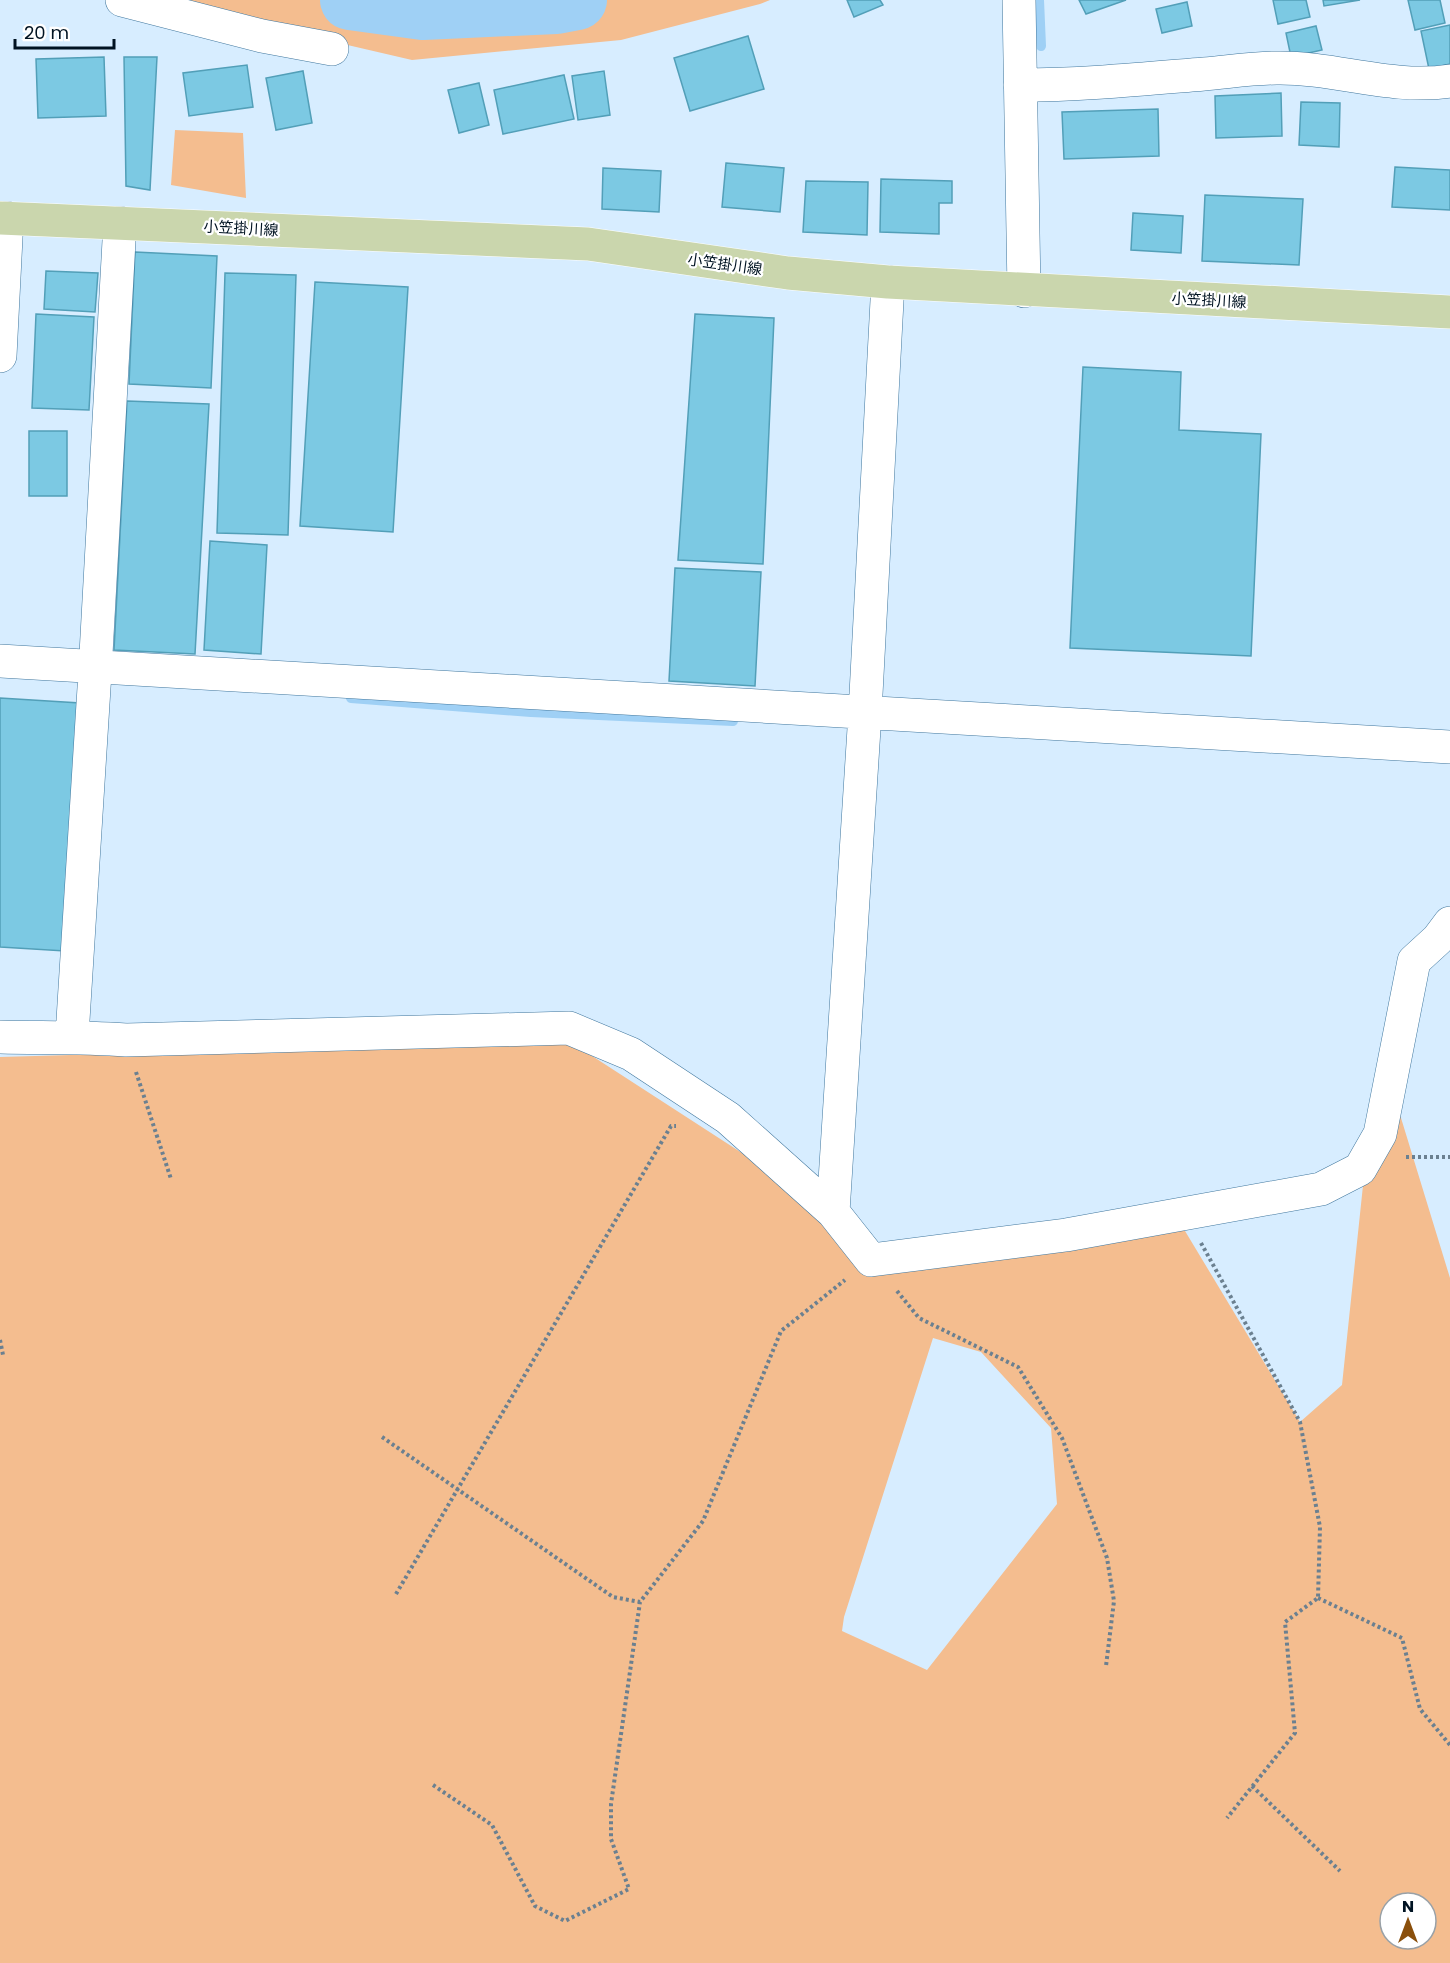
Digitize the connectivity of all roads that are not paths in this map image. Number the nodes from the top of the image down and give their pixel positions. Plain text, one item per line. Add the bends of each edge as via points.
1 (122, 0) edge
2 (1019, 0) edge
3 (332, 49) dead end
4 (1450, 81) edge
5 (1020, 85) junction
6 (3, 218) edge
7 (120, 223) junction
8 (888, 282) junction
9 (1023, 291) junction
10 (1450, 312) edge
11 (0, 356) edge
12 (0, 662) edge
13 (95, 676) junction
14 (864, 728) junction
15 (1450, 747) edge
16 (1450, 923) edge
17 (0, 1036) edge
18 (72, 1036) junction
19 (833, 1212) junction

1 - 3 street via 262,36
2 - 5 street
4 - 5 street via 1386,82 1277,68
5 - 9 street
6 - 7 main road, 小笠掛川線
6 - 11 street
7 - 8 main road, 小笠掛川線 via 588,244 788,273
7 - 13 street
8 - 9 main road, 小笠掛川線
8 - 14 street
9 - 10 main road, 小笠掛川線
12 - 13 street
13 - 14 street
13 - 18 street
14 - 15 street
14 - 19 street
16 - 19 street via 1414,961 1380,1134 1360,1169 1321,1189 1066,1235 871,1260
17 - 18 street
18 - 19 street via 126,1040 569,1028 631,1054 728,1118

